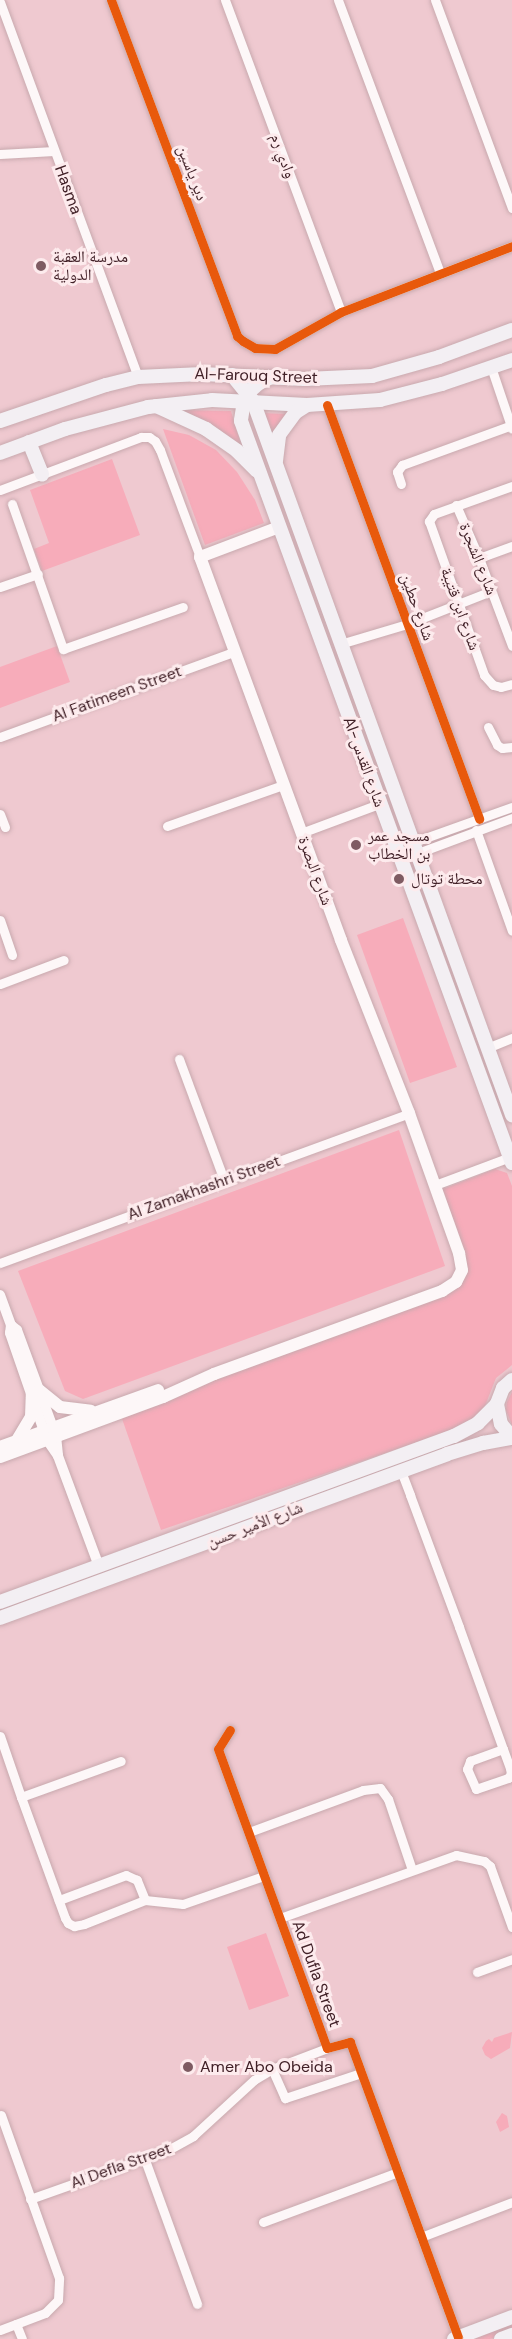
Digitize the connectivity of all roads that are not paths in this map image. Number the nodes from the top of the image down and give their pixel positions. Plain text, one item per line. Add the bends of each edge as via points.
1 (111, 0) edge
2 (225, 0) edge
3 (338, 0) edge
4 (435, 0) edge
5 (0, 2) edge
6 (54, 151) junction
7 (0, 154) edge
8 (512, 208) edge
9 (512, 246) edge
10 (440, 273) junction
11 (341, 312) junction
12 (512, 330) edge
13 (512, 360) edge
14 (491, 367) junction
15 (232, 375) junction
16 (138, 377) junction
17 (271, 377) junction
18 (248, 398) junction
19 (307, 405) junction
20 (327, 405) junction
21 (156, 406) junction
22 (0, 421) edge
23 (512, 427) edge
24 (29, 442) junction
25 (0, 453) edge
26 (276, 468) junction
27 (42, 475) junction
28 (260, 475) junction
29 (401, 484) dead end
30 (512, 486) edge
31 (0, 490) edge
32 (12, 504) dead end
33 (456, 505) junction
34 (434, 514) joint
35 (279, 526) junction
36 (512, 546) edge
37 (200, 557) junction
38 (479, 558) junction
39 (38, 574) junction
40 (0, 587) edge
41 (491, 591) junction
42 (458, 603) junction
43 (183, 607) dead end
44 (407, 624) junction
45 (510, 628) edge
46 (340, 644) junction
47 (512, 646) edge
48 (234, 652) junction
49 (512, 684) edge
50 (488, 727) dead end
51 (372, 733) junction
52 (355, 736) junction
53 (0, 737) edge
54 (512, 747) edge
55 (379, 753) junction
56 (363, 758) junction
57 (283, 785) junction
58 (379, 804) junction
59 (512, 807) edge
60 (0, 814) edge
61 (512, 818) edge
62 (479, 819) junction
63 (167, 826) dead end
64 (5, 828) dead end
65 (476, 830) junction
66 (301, 833) junction
67 (413, 848) junction
68 (0, 920) edge
69 (512, 932) edge
70 (452, 951) junction
71 (12, 955) dead end
72 (437, 959) junction
73 (64, 960) dead end
74 (459, 974) junction
75 (443, 977) junction
76 (0, 984) edge
77 (512, 1038) edge
78 (487, 1048) junction
79 (179, 1059) dead end
80 (409, 1113) junction
81 (512, 1115) edge
82 (511, 1160) edge
83 (224, 1180) junction
84 (435, 1185) junction
85 (0, 1263) edge
86 (0, 1295) edge
87 (214, 1374) junction
88 (512, 1380) edge
89 (35, 1392) junction
90 (497, 1404) junction
91 (95, 1412) junction
92 (50, 1433) junction
93 (512, 1438) edge
94 (18, 1440) junction
95 (0, 1447) edge
96 (0, 1457) edge
97 (401, 1471) junction
98 (196, 1531) junction
99 (202, 1545) junction
100 (99, 1566) junction
101 (0, 1602) edge
102 (0, 1618) edge
103 (230, 1730) dead end
104 (0, 1736) edge
105 (503, 1749) junction
106 (121, 1761) dead end
107 (21, 1797) junction
108 (249, 1832) junction
109 (412, 1870) junction
110 (264, 1876) junction
111 (145, 1899) junction
112 (59, 1900) junction
113 (280, 1918) junction
114 (512, 1927) edge
115 (512, 1959) edge
116 (477, 1972) dead end
117 (327, 2048) junction
118 (272, 2069) junction
119 (362, 2073) junction
120 (1, 2115) edge
121 (145, 2160) junction
122 (398, 2172) junction
123 (30, 2199) junction
124 (512, 2202) edge
125 (263, 2222) dead end
126 (421, 2236) junction
127 (197, 2304) dead end
128 (512, 2317) edge
129 (16, 2324) junction
130 (0, 2330) edge
131 (512, 2335) edge
132 (456, 2338) edge
133 (22, 2339) edge
134 (501, 2339) edge

1 - 11 street, دير ياسين via 237,336 255,348 270,351
2 - 11 street, وادي رم
3 - 10 street
4 - 8 street
5 - 6 street, Hasma
6 - 7 street
6 - 16 street, Hasma
9 - 10 street
10 - 11 street
12 - 17 main road, Al-Farouq Street via 372,376
13 - 14 main road, Al-Farouq Street
14 - 20 main road, Al-Farouq Street via 412,393
14 - 23 street
15 - 16 main road, Al-Farouq Street
15 - 17 main road, Al-Farouq Street
15 - 18 main road, Al-شارع القدس
16 - 22 main road, Al-Farouq Street
17 - 18 main road via 259,383
18 - 19 main road, Al-Farouq Street
18 - 21 main road, Al-Farouq Street
18 - 26 main road, Al-شارع القدس
18 - 28 main road, Al-شارع القدس via 241,421
19 - 20 main road, Al-Farouq Street
19 - 26 main road via 296,412 279,435
20 - 44 street, شارع حطين
21 - 24 main road, Al-Farouq Street
21 - 28 main road via 206,429
23 - 29 street via 402,465 397,472
24 - 25 main road, Al-Farouq Street
24 - 27 main road
26 - 46 main road, Al-شارع القدس
27 - 31 street
27 - 37 street via 149,437 160,450
28 - 35 main road, Al-شارع القدس
30 - 33 street, شارع الشجرة
32 - 39 street
33 - 34 street, شارع الشجرة
33 - 38 street, شارع الشجرة
34 - 42 street, شارع ابن قتيبة via 430,527
35 - 37 main road
35 - 52 main road, Al-شارع القدس
36 - 38 street
37 - 48 main road, شارع البصرة
38 - 41 street, شارع الشجرة
39 - 40 street
39 - 43 street via 63,649
41 - 42 street
41 - 45 street, شارع الشجرة
42 - 44 street
42 - 49 street, شارع ابن قتيبة via 484,675 493,685
44 - 46 street
44 - 62 street, شارع حطين
45 - 47 street, شارع الشجرة
46 - 51 main road, Al-شارع القدس
48 - 53 street, Al Fatimeen Street
48 - 57 main road, شارع البصرة
50 - 54 street via 497,745
51 - 52 main road via 364,741
51 - 55 main road, Al-شارع القدس
52 - 56 main road, Al-شارع القدس
55 - 56 main road via 368,751
55 - 67 main road, Al-شارع القدس
56 - 58 main road, Al-شارع القدس
57 - 63 street
57 - 66 main road, شارع البصرة
58 - 66 street
58 - 72 main road, Al-شارع القدس
59 - 62 street
60 - 64 street
61 - 65 street
62 - 67 street
65 - 67 street
65 - 69 street
66 - 80 main road, شارع البصرة
67 - 70 main road, Al-شارع القدس
68 - 71 street
70 - 72 main road via 447,960
70 - 74 main road, Al-شارع القدس
72 - 75 main road, Al-شارع القدس
73 - 76 street
74 - 75 main road via 450,969
74 - 78 main road, Al-شارع القدس
75 - 82 main road, Al-شارع القدس
77 - 78 street
78 - 81 main road, Al-شارع القدس
79 - 83 street
80 - 83 street, Al Zamakhashri Street
80 - 84 main road, شارع البصرة
82 - 84 street
83 - 85 street, Al Zamakhashri Street
84 - 87 main road, شارع البصرة via 462,1264 456,1282 442,1291
86 - 89 street via 11,1325 10,1333
87 - 91 main road
87 - 92 main road via 163,1397
88 - 90 main road, شارع الأمير حسن via 503,1388
89 - 91 main road via 60,1407
89 - 92 street
89 - 94 main road via 31,1417
90 - 93 main road via 501,1424
90 - 98 main road, شارع الأمير حسن via 478,1422 454,1436
91 - 92 main road
92 - 94 main road
92 - 96 main road
92 - 100 street
93 - 97 main road, شارع الأمير حسن via 483,1443
94 - 95 main road
97 - 99 main road, شارع الأمير حسن
97 - 105 street
98 - 99 main road
98 - 100 main road, شارع الأمير حسن
99 - 102 main road, شارع الأمير حسن
100 - 101 main road, شارع الأمير حسن
103 - 108 street, Ad Dufla Street via 218,1749
104 - 107 street
105 - 105 street via 470,1761 467,1769 476,1789 511,1774
106 - 107 street
107 - 112 street
108 - 109 street via 363,1790 380,1788 386,1793
108 - 110 street, Ad Dufla Street
109 - 113 street
109 - 114 street via 456,1855 488,1863
110 - 111 street via 183,1904
110 - 113 street, Ad Dufla Street
111 - 112 street via 134,1876 126,1875
111 - 112 street via 74,1926 68,1923
113 - 117 street, Ad Dufla Street
115 - 116 street
117 - 118 street, Al Defla Street
117 - 119 street, Ad Dufla Street via 348,2041
118 - 119 street via 285,2098
118 - 121 street, Al Defla Street via 254,2080 193,2136
119 - 122 street, Ad Dufla Street
120 - 123 street
121 - 123 street, Al Defla Street
121 - 127 street
122 - 125 street
122 - 126 street, Ad Dufla Street
123 - 129 street via 59,2278 58,2300 45,2313
124 - 126 street
126 - 132 street, Ad Dufla Street
128 - 132 main road
129 - 130 street
129 - 133 street
131 - 134 main road

